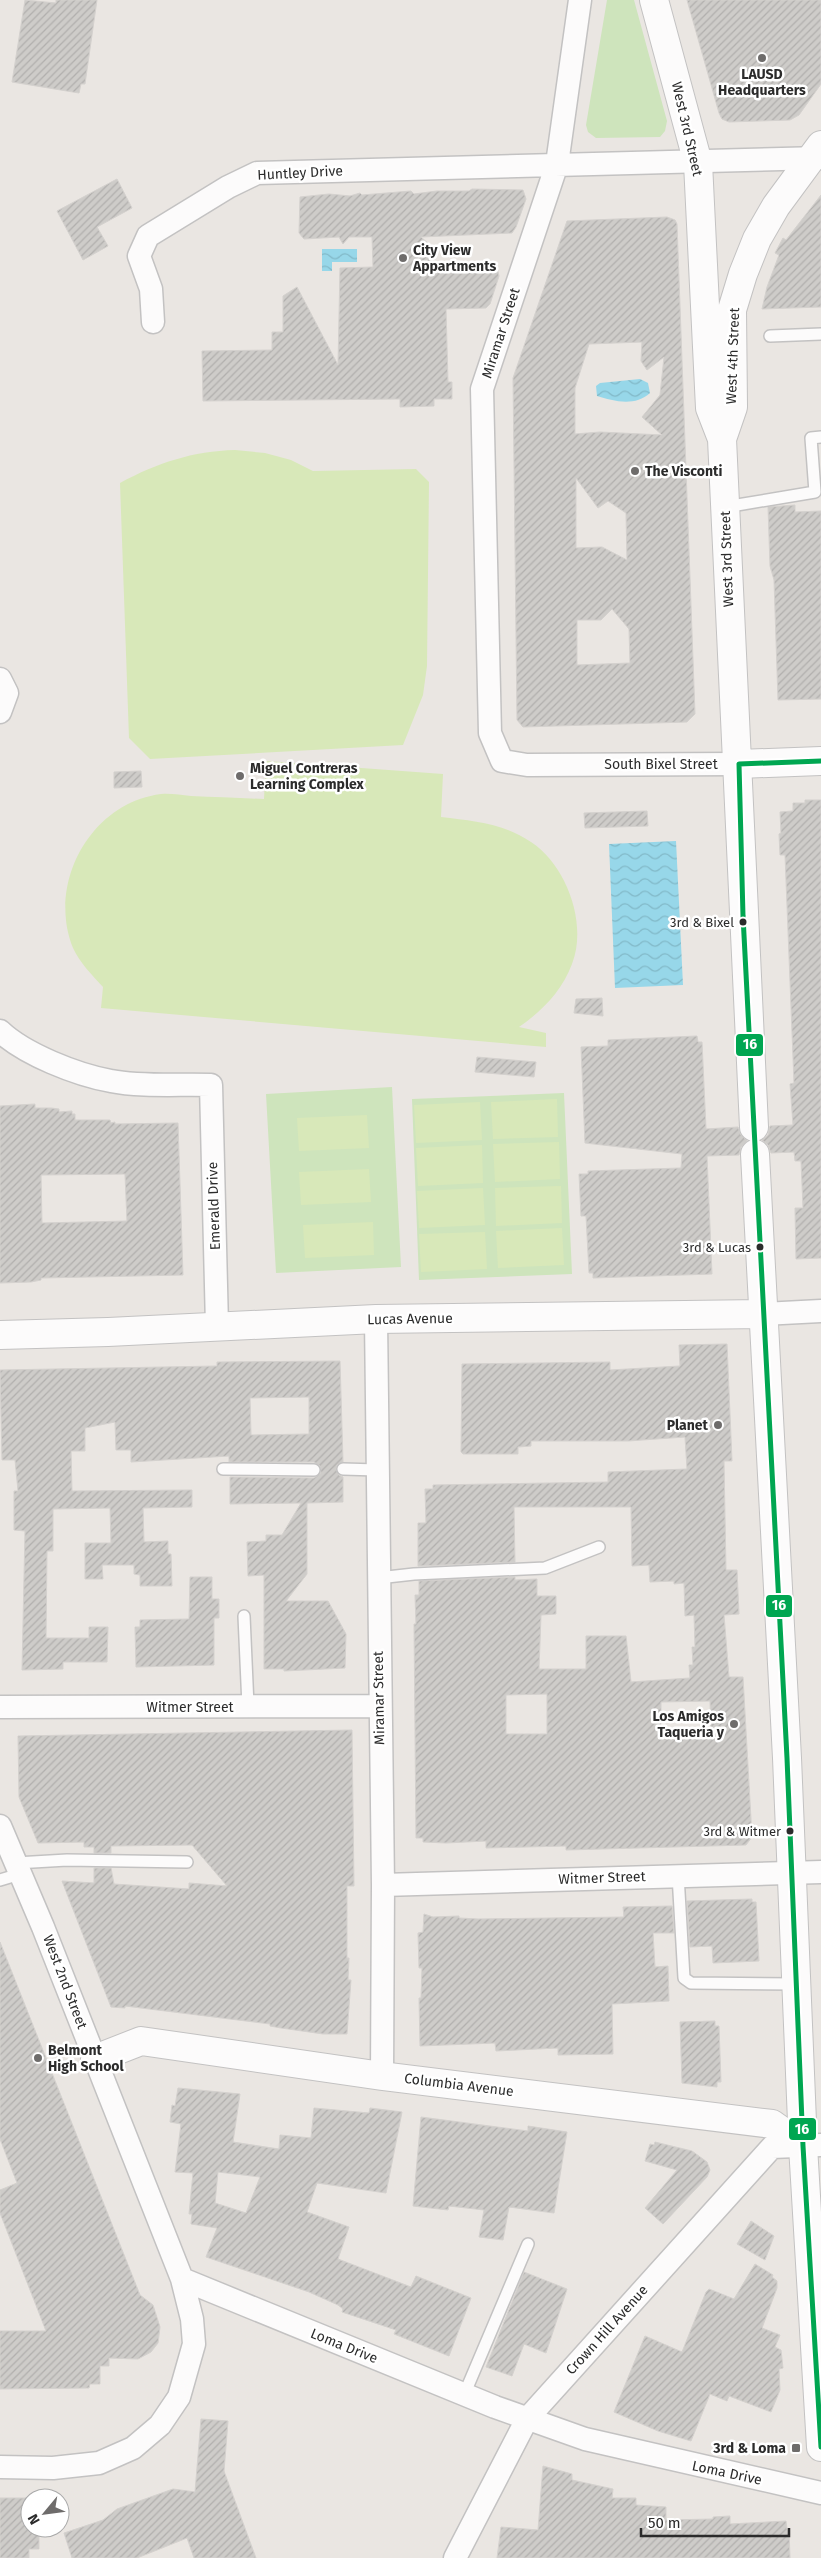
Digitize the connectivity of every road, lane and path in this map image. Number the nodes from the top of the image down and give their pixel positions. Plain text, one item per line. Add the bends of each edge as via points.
1 (580, 0) edge
2 (654, 0) edge
3 (818, 154) edge
4 (698, 163) junction
5 (557, 164) junction
6 (152, 322) dead end
7 (821, 334) edge
8 (770, 336) dead end
9 (816, 437) edge
10 (722, 439) junction
11 (724, 507) junction
12 (0, 678) edge
13 (0, 712) edge
14 (502, 761) joint
15 (821, 761) edge
16 (739, 764) junction
17 (0, 1031) edge
18 (754, 1127) dead end
19 (755, 1154) dead end
20 (821, 1311) edge
21 (763, 1314) junction
22 (376, 1319) junction
23 (218, 1326) junction
24 (0, 1335) edge
25 (223, 1469) dead end
26 (343, 1469) dead end
27 (314, 1470) dead end
28 (377, 1470) junction
29 (600, 1547) dead end
30 (378, 1578) junction
31 (244, 1616) dead end
32 (248, 1706) junction
33 (379, 1706) junction
34 (0, 1707) edge
35 (0, 1826) edge
36 (187, 1862) dead end
37 (12, 1872) edge
38 (821, 1872) edge
39 (792, 1874) junction
40 (678, 1875) junction
41 (383, 1885) junction
42 (797, 1984) junction
43 (94, 2059) junction
44 (382, 2076) junction
45 (812, 2146) edge
46 (528, 2244) dead end
47 (182, 2279) junction
48 (464, 2395) junction
49 (820, 2418) edge
50 (527, 2419) junction
51 (821, 2447) edge
52 (0, 2467) edge
53 (821, 2493) edge
54 (455, 2558) edge

1 - 5 street, Miramar Street
2 - 4 main road, West 3rd Street
3 - 4 street, Huntley Drive
3 - 10 main road, West 4th Street via 776,206 757,239 743,274 732,310 733,407
4 - 5 street, Huntley Drive
4 - 10 main road, West 3rd Street via 710,408
5 - 6 street, Huntley Drive via 257,173 228,186 148,236 139,256 151,289
5 - 14 street, Miramar Street via 482,389 490,734
7 - 8 lane
9 - 11 lane via 815,492
10 - 11 main road, West 3rd Street
11 - 16 main road, West 3rd Street
12 - 13 street via 7,693
14 - 16 street, South Bixel Street via 527,765
15 - 16 main road, South Bixel Street
16 - 18 main road, West 3rd Street
17 - 23 street, Emerald Drive via 14,1044 59,1065 111,1081 211,1085
19 - 21 main road
20 - 21 street, Lucas Avenue
21 - 22 main road, Lucas Avenue
21 - 39 main road
22 - 23 main road, Lucas Avenue
22 - 28 street, Miramar Street
23 - 24 main road, Lucas Avenue
25 - 27 lane
26 - 28 lane
28 - 30 street, Miramar Street
29 - 30 lane via 545,1568
30 - 33 street, Miramar Street
31 - 32 lane
32 - 33 street, Witmer Street
32 - 34 street, Witmer Street
33 - 41 street, Miramar Street
35 - 37 street, West 2nd Street
36 - 37 lane via 67,1860
37 - 43 street, West 2nd Street
38 - 39 street, Witmer Street
39 - 40 street, Witmer Street
39 - 42 main road
40 - 41 street, Witmer Street
40 - 42 lane via 684,1978 691,1983
41 - 44 street, Miramar Street
42 - 45 main road
43 - 44 main road, Columbia Avenue via 141,2041
43 - 47 street, West 2nd Street
44 - 45 main road, Columbia Avenue via 772,2124
45 - 49 main road
45 - 50 street, Crown Hill Avenue via 772,2147
46 - 48 lane
47 - 48 street, Loma Drive
47 - 52 street via 192,2318 194,2344 180,2396 160,2425 133,2448 98,2462 53,2468
48 - 50 street, Loma Drive
49 - 51 main road
50 - 53 street, Loma Drive via 594,2441
50 - 54 street, Crown Hill Avenue

